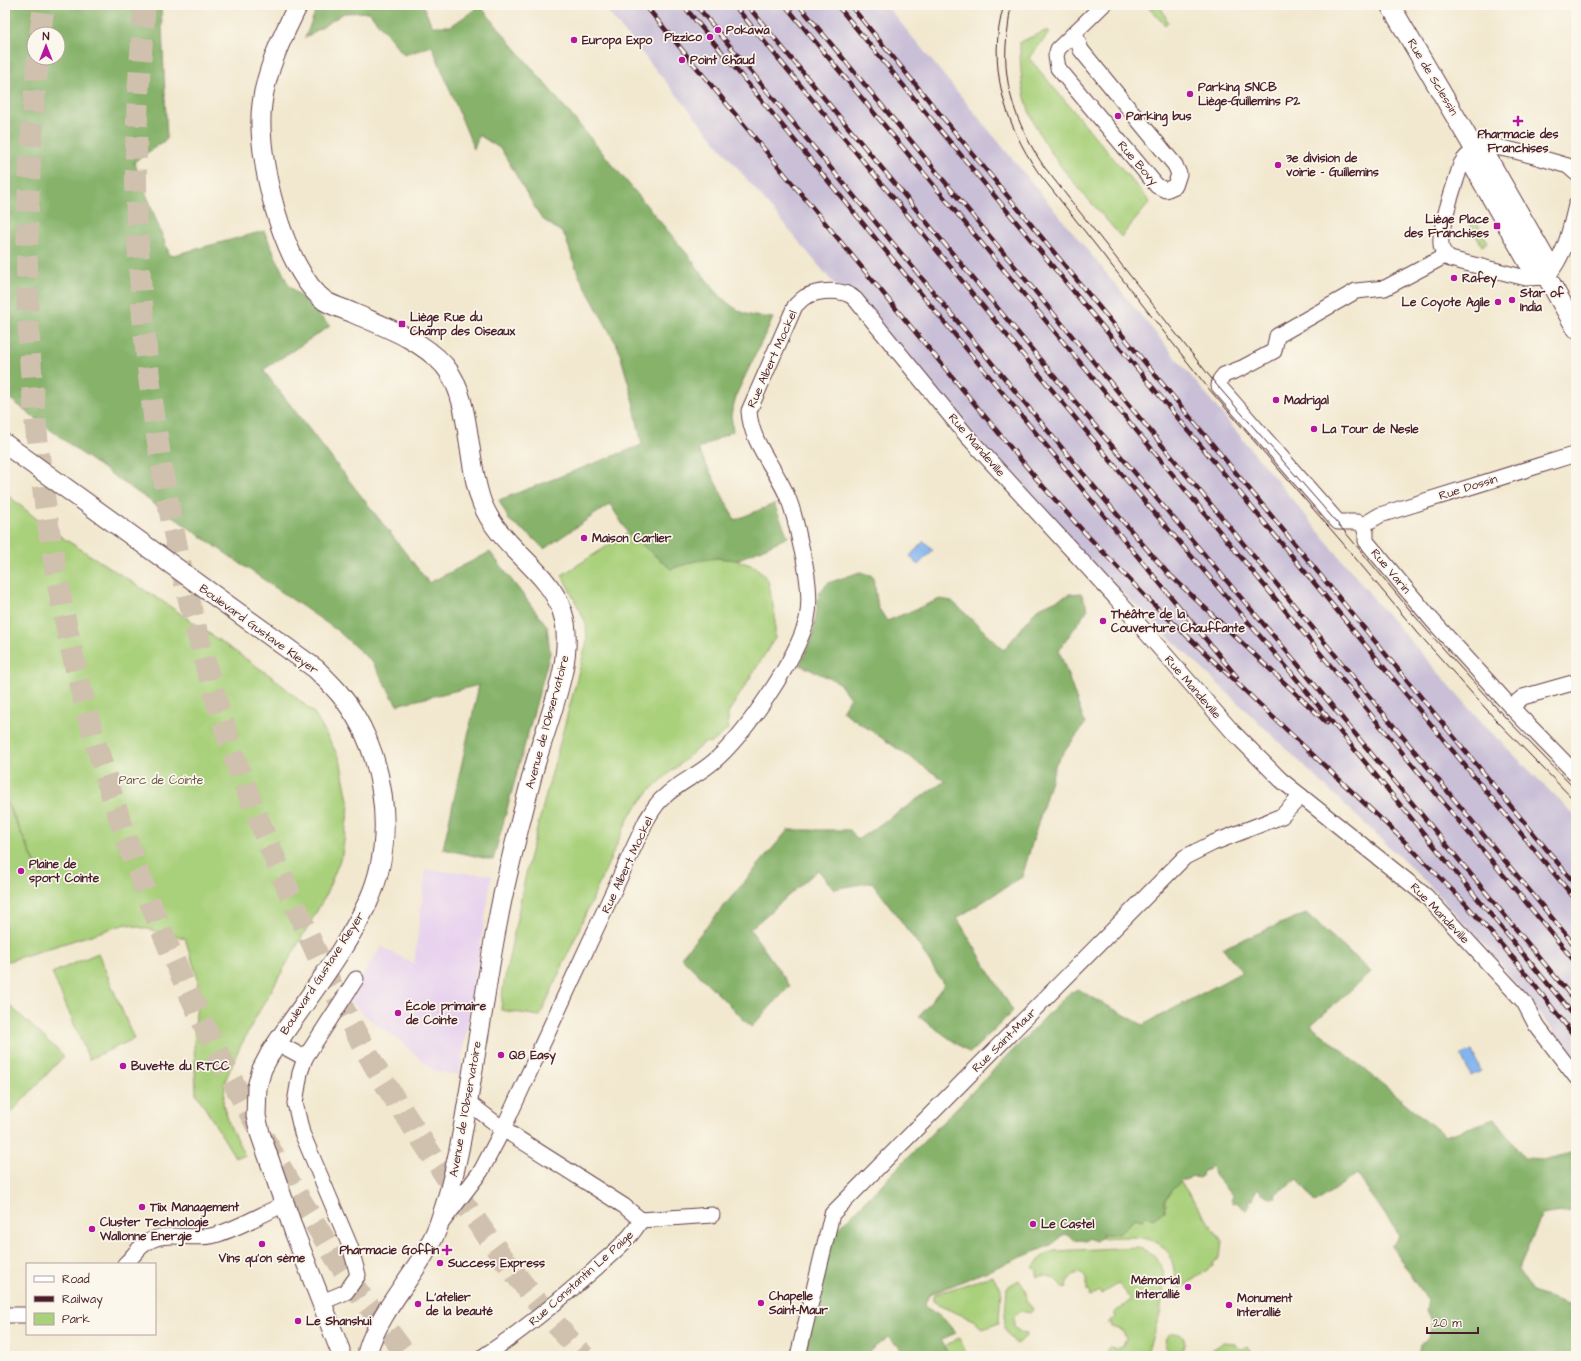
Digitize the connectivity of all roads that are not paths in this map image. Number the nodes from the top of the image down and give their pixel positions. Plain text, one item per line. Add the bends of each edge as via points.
1 (298, 5) edge
2 (1103, 5) edge
3 (1390, 5) edge
4 (1074, 33) junction
5 (1475, 150) junction
6 (1576, 172) edge
7 (1576, 205) edge
8 (1445, 256) junction
9 (1547, 277) junction
10 (822, 294) joint
11 (1576, 328) edge
12 (5, 444) edge
13 (1576, 454) edge
14 (1363, 524) junction
15 (1576, 682) edge
16 (1511, 707) junction
17 (1576, 774) edge
18 (1301, 796) junction
19 (356, 979) dead end
20 (277, 1043) junction
21 (305, 1058) junction
22 (1576, 1077) edge
23 (469, 1103) junction
24 (504, 1129) junction
25 (284, 1204) junction
26 (712, 1215) dead end
27 (641, 1220) junction
28 (437, 1230) junction
29 (126, 1263) edge
30 (322, 1302) junction
31 (5, 1315) edge
32 (26, 1315) edge
33 (336, 1353) edge
34 (372, 1353) edge
35 (484, 1356) edge
36 (798, 1356) edge

1 - 23 street, Avenue de l'Observatoire via 284,33 269,75 260,119 262,156 270,196 283,236 313,289 326,302 419,344 448,370 462,402 482,504 502,537 551,588 559,600 568,635 565,666 535,764 510,862 498,920
2 - 4 street, Rue Bovy
3 - 5 street, Rue de Sclessin
4 - 4 street, Rue Bovy via 1081,50 1175,166 1179,174 1175,186 1166,190 1157,186 1058,68 1058,49
5 - 6 street via 1495,147 1568,166
5 - 8 street via 1465,157 1461,164 1441,235
5 - 9 street, Rue de Sclessin via 1488,160 1546,260
7 - 9 street via 1560,261
8 - 9 street via 1526,278
8 - 14 street via 1385,288 1356,291 1325,308 1277,336 1274,351 1224,375 1219,384 1338,522
9 - 11 street
10 - 18 street, Rue Mandeville via 843,291 855,299 967,436 1115,597 1232,731 1281,780
10 - 24 street, Rue Albert Mockel via 804,298 795,306 749,411 753,436 788,498 803,555 808,602 807,618 801,638 762,703 732,742 712,763 662,798 646,821
12 - 20 street, Boulevard Gustave Kleyer via 316,669 340,694 365,736 381,788 383,840 376,878 358,921
13 - 14 street, Rue Dossin via 1380,514
14 - 16 street, Rue Varin via 1366,541 1432,620
15 - 16 street via 1523,697
16 - 17 street, Rue Varin
18 - 22 street, Rue Mandeville via 1426,896 1524,1002 1536,1025
18 - 36 street, Rue Saint-Maur via 1277,819 1184,857 832,1214
19 - 21 street
20 - 21 street
20 - 25 street, Boulevard Gustave Kleyer via 262,1069 256,1087 255,1103 260,1133
21 - 30 street via 295,1103 302,1133 350,1246 358,1275 346,1292
23 - 24 street, Rue Constantin Le Paige
23 - 28 street, Avenue de l'Observatoire via 450,1189
24 - 27 street, Rue Constantin Le Paige via 624,1206
24 - 28 street, Rue Albert Mockel via 481,1171
25 - 29 street via 216,1235 199,1239 162,1236 142,1246
25 - 30 street, Boulevard Gustave Kleyer
26 - 27 street
27 - 35 street, Rue Constantin Le Paige via 633,1234 575,1286 522,1331
28 - 34 street, Avenue de l'Observatoire via 376,1330
30 - 33 street, Boulevard Gustave Kleyer
31 - 32 street
33 - 34 street via 349,1347 359,1347

